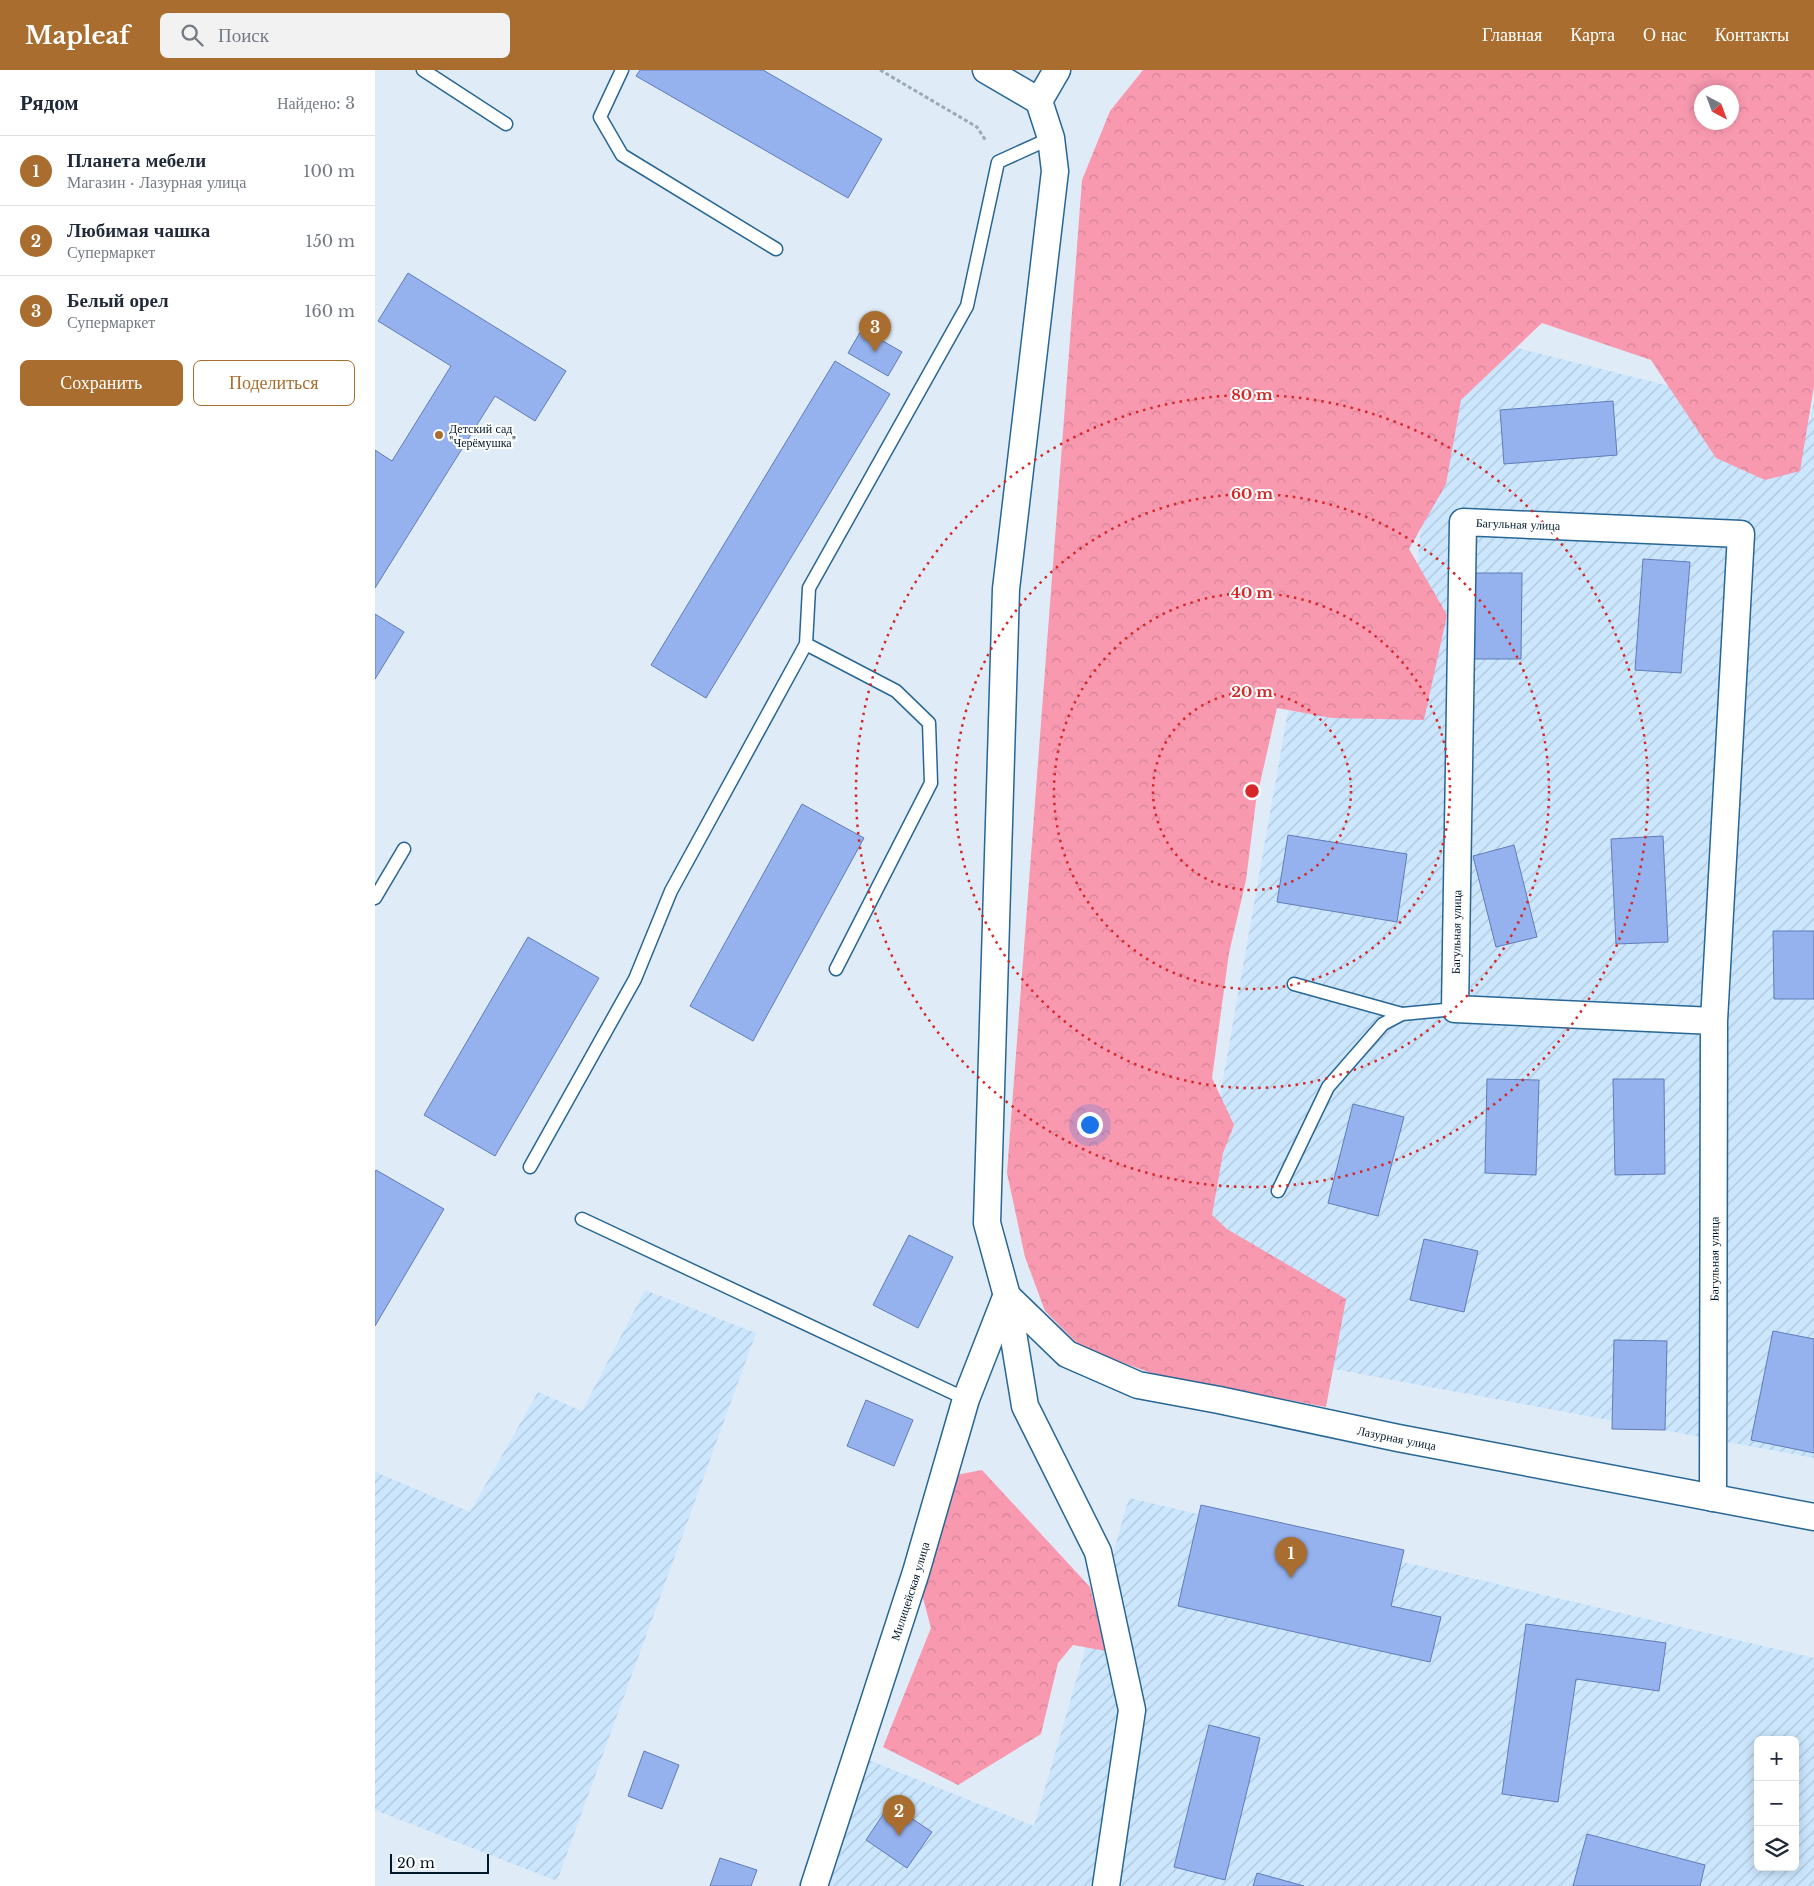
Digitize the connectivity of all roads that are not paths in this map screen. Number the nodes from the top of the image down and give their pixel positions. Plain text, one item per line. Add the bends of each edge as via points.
1 (423, 70) edge
2 (622, 70) edge
3 (986, 70) edge
4 (1057, 70) edge
5 (1039, 101) junction
6 (506, 124) dead end
7 (1051, 138) junction
8 (776, 249) dead end
9 (806, 644) junction
10 (404, 849) dead end
11 (375, 898) edge
12 (837, 969) dead end
13 (1294, 984) dead end
14 (1455, 1009) junction
15 (1402, 1014) junction
16 (1714, 1021) junction
17 (530, 1167) dead end
18 (1279, 1191) dead end
19 (582, 1219) dead end
20 (1007, 1296) junction
21 (966, 1399) junction
22 (1713, 1498) junction
23 (1814, 1517) edge
24 (814, 1886) edge
25 (1106, 1886) edge

1 - 6 lane
2 - 8 lane via 600,117 623,155
3 - 5 street
4 - 5 street
5 - 7 street
7 - 9 lane via 999,162 967,306 809,588
7 - 20 street via 1055,171 1006,589 987,1223
9 - 12 lane via 896,691 929,723 931,783
9 - 17 lane via 671,890 635,979
10 - 11 lane
13 - 15 lane
14 - 15 lane
14 - 16 street
14 - 16 street, Багульная улица via 1463,522 1741,534
15 - 18 lane via 1383,1024 1328,1087
16 - 22 street, Багульная улица
19 - 21 lane
20 - 21 street, Милицейская улица
20 - 22 street, Лазурная улица via 1067,1354 1138,1385
20 - 25 street via 1025,1406 1098,1552 1132,1710
21 - 24 street, Милицейская улица via 916,1572
22 - 23 street, Лазурная улица

